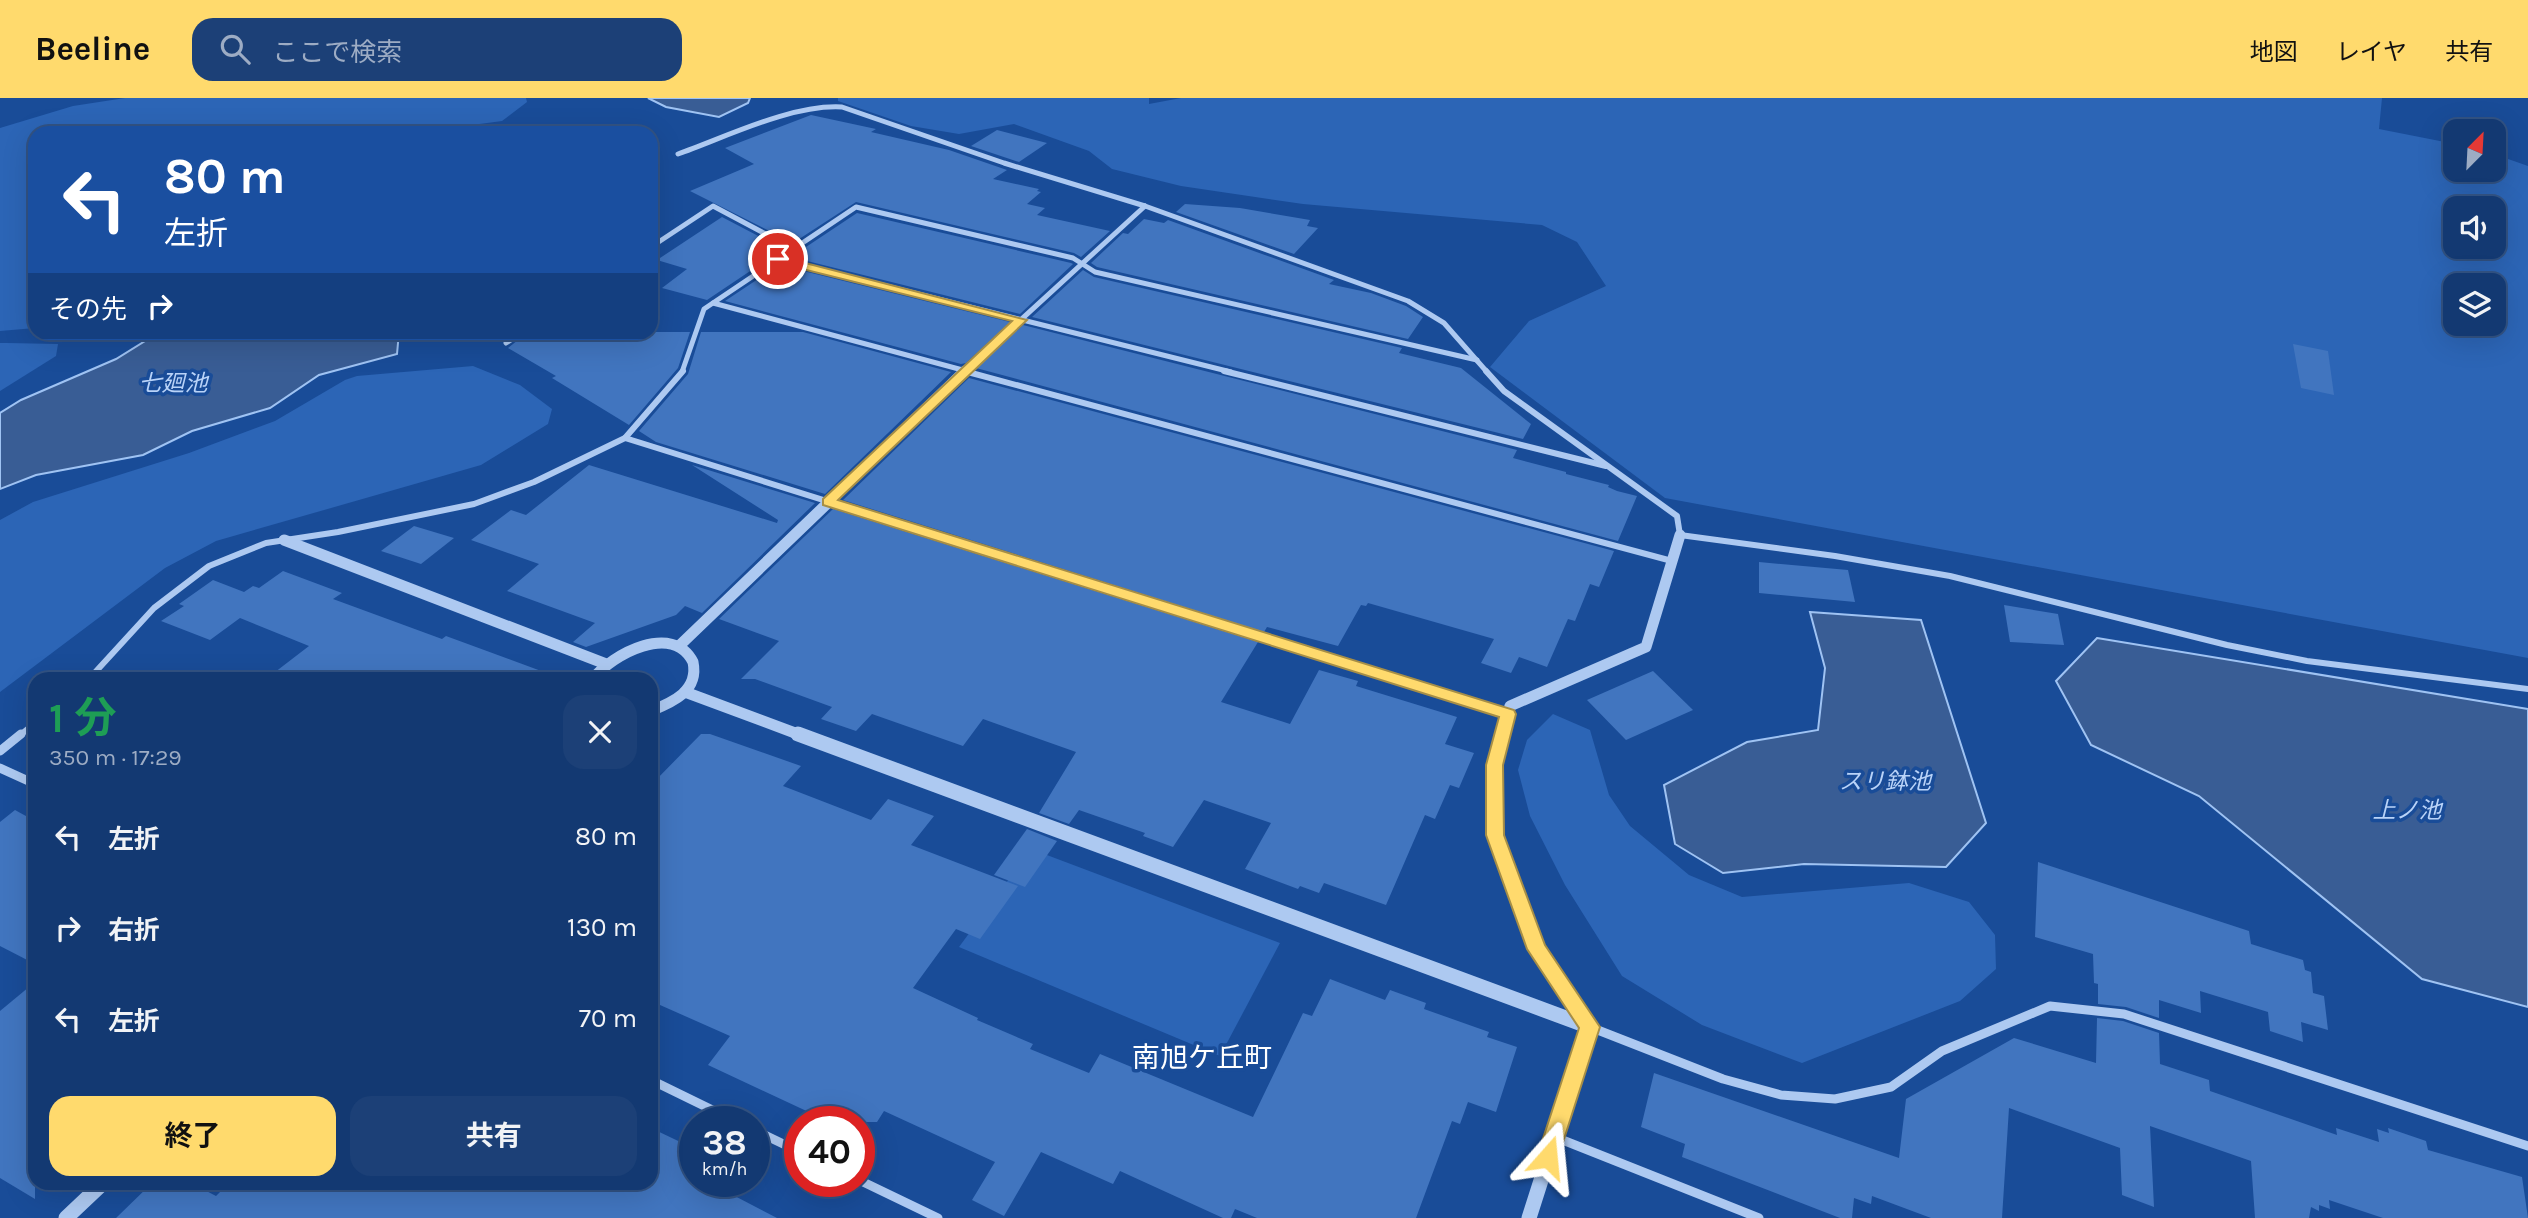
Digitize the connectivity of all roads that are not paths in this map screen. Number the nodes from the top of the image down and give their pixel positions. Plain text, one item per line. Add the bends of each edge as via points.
1 (678, 154) dead end
2 (1145, 206) junction
3 (658, 242) edge
4 (793, 249) junction
5 (778, 259) junction
6 (1082, 264) junction
7 (713, 303) junction
8 (1021, 320) junction
9 (511, 340) edge
10 (506, 343) dead end
11 (1478, 360) junction
12 (965, 371) junction
13 (625, 438) junction
14 (1612, 467) junction
15 (828, 502) junction
16 (1680, 535) junction
17 (284, 540) junction
18 (1672, 561) junction
19 (679, 646) junction
20 (606, 664) junction
21 (95, 672) edge
22 (599, 672) edge
23 (2528, 689) edge
24 (685, 692) junction
25 (658, 708) edge
26 (1508, 714) junction
27 (28, 729) edge
28 (0, 751) edge
29 (0, 768) edge
30 (28, 781) edge
31 (1590, 1027) junction
32 (658, 1083) edge
33 (704, 1106) edge
34 (1554, 1136) junction
35 (2528, 1146) edge
36 (875, 1188) edge
37 (96, 1190) edge
38 (66, 1218) edge
39 (938, 1218) edge
40 (1529, 1218) edge
41 (1759, 1218) edge

1 - 2 street via 801,110 842,107
2 - 6 street
2 - 11 street via 1408,301 1444,323
3 - 4 street via 713,206
4 - 5 street
4 - 6 street via 856,207 1073,258
5 - 7 street
5 - 8 street
6 - 8 street
6 - 11 street via 1095,272
7 - 12 street
7 - 13 street via 704,309 682,373
8 - 12 street
8 - 14 street
9 - 10 street
11 - 14 street via 1504,391
12 - 15 street
12 - 18 street
13 - 15 street
13 - 17 street via 534,482 474,504
14 - 16 street via 1677,516
15 - 19 street
15 - 26 street
16 - 18 street
16 - 23 street via 1940,574 2307,661
17 - 20 street
17 - 21 street via 209,565 154,608
18 - 26 street via 1646,647 1510,706
19 - 20 street via 642,647
19 - 24 street via 695,666 694,679
20 - 22 street
24 - 25 street
24 - 31 street
26 - 31 street via 1494,765 1495,835 1537,949
27 - 28 street
29 - 30 street
31 - 34 street
31 - 35 street via 1723,1079 1781,1095 1835,1099 1891,1087 1942,1051 2050,1006 2112,1013
32 - 33 street
34 - 40 street
34 - 41 street
36 - 39 street
37 - 38 street

